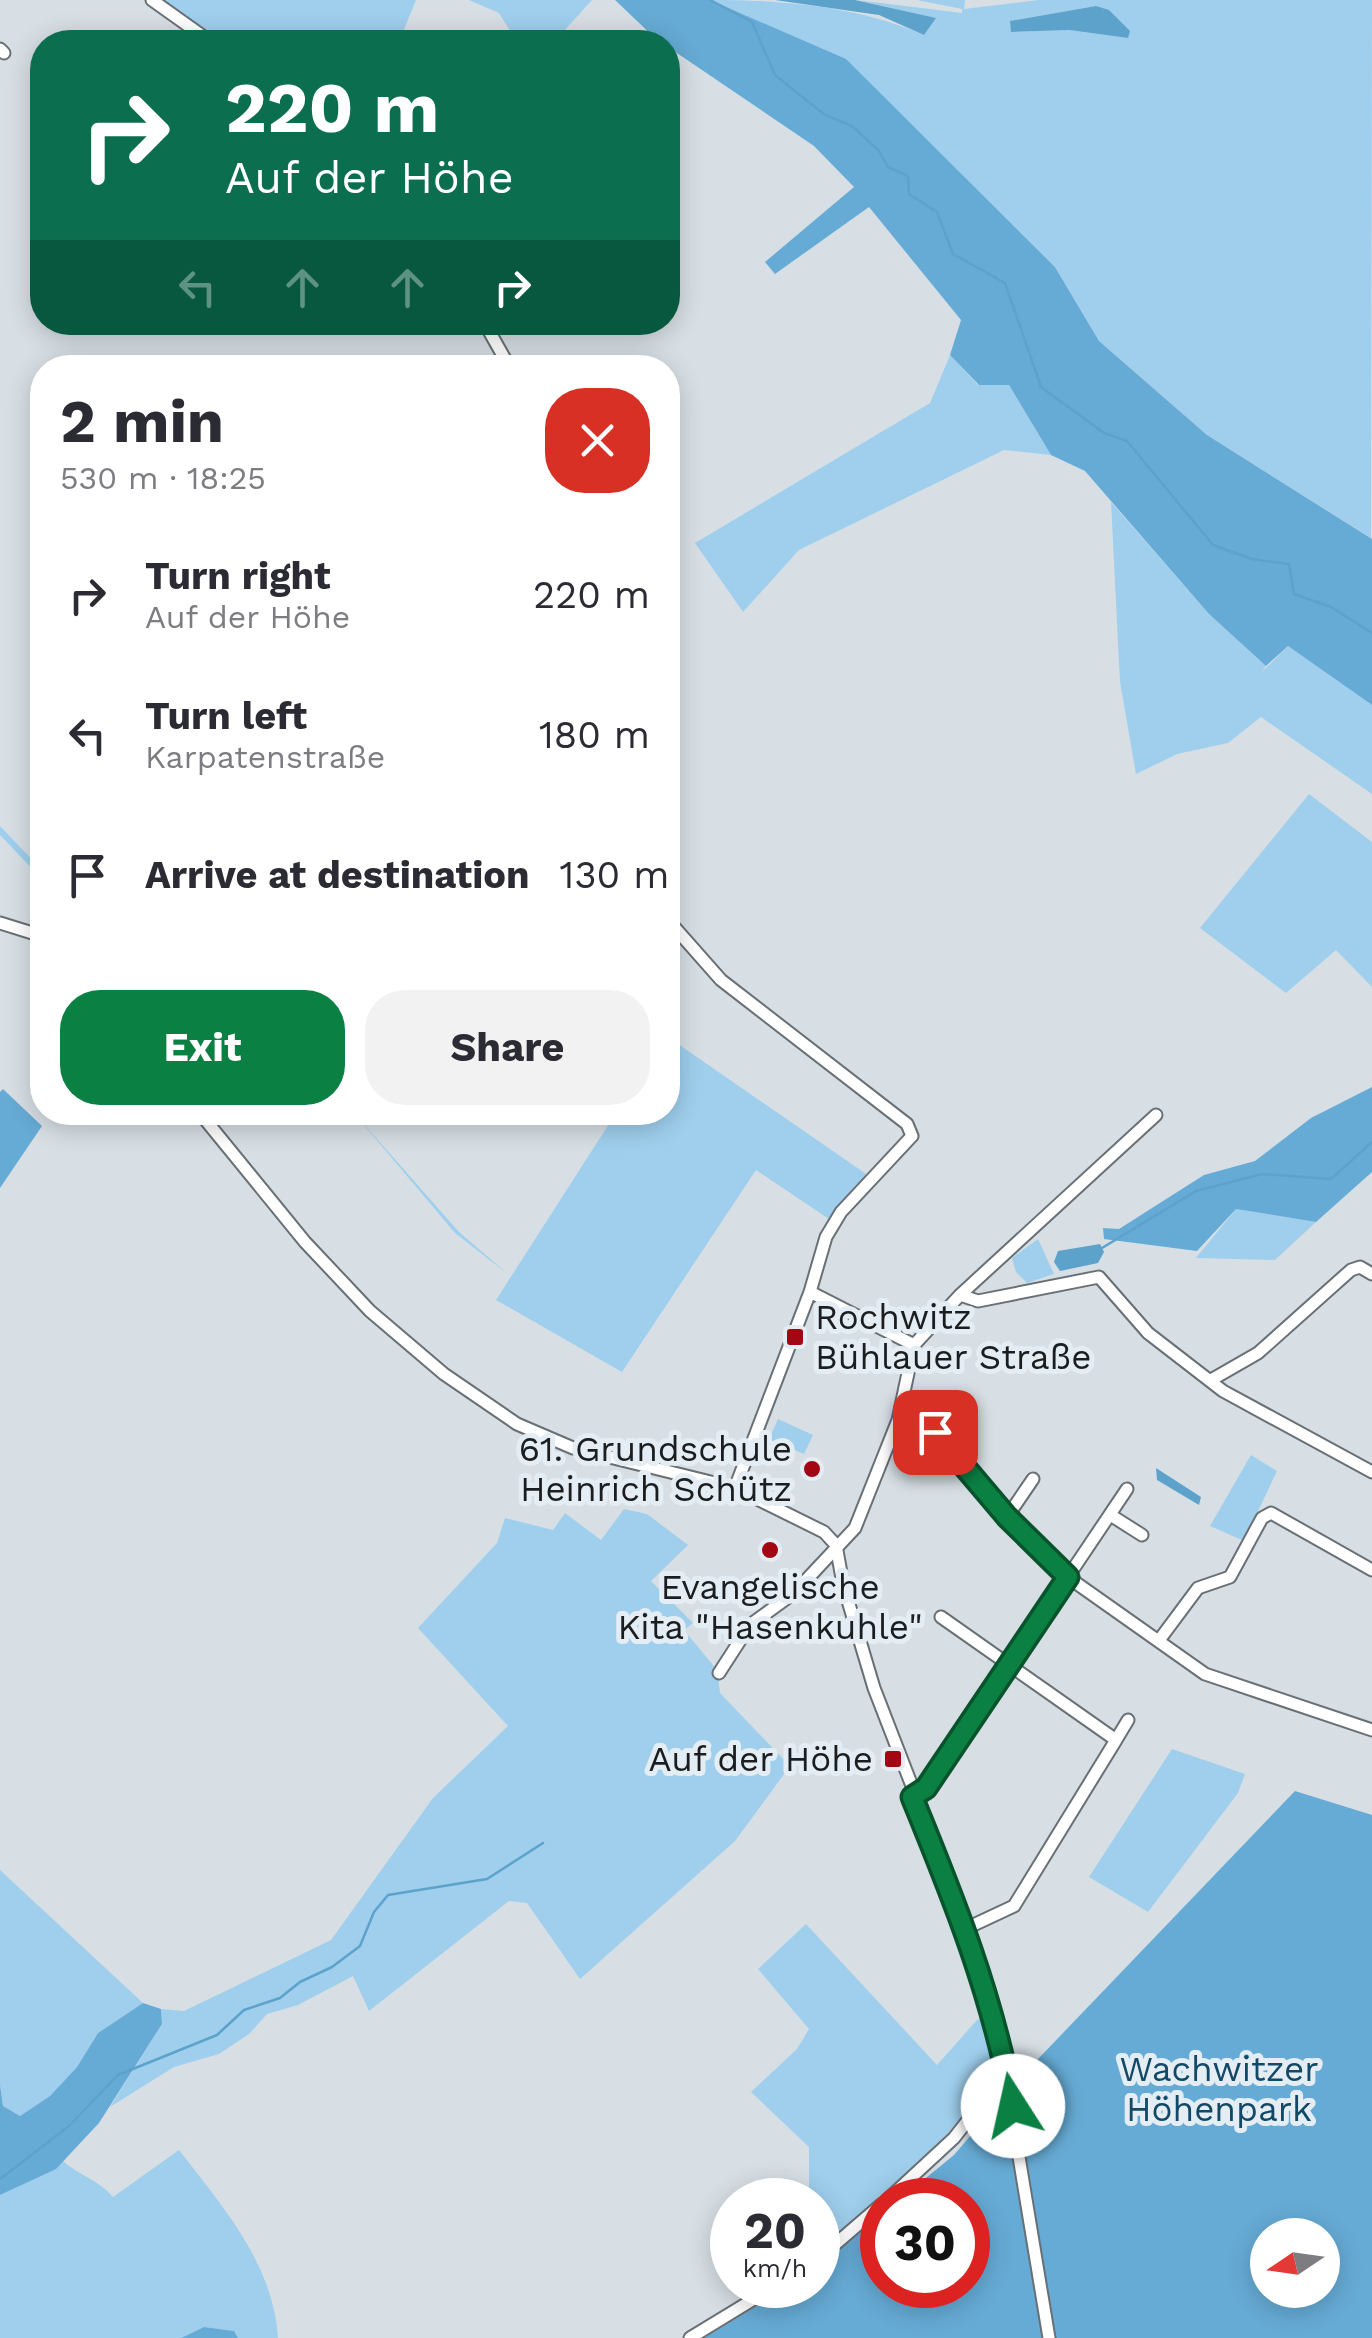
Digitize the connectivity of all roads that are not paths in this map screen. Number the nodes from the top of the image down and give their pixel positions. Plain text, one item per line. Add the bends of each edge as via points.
1 (152, 0) edge
2 (194, 30) edge
3 (0, 923) edge
4 (30, 932) edge
5 (680, 934) edge
6 (1156, 1115) dead end
7 (210, 1125) edge
8 (1372, 1274) edge
9 (810, 1292) junction
10 (960, 1295) junction
11 (914, 1344) junction
12 (1211, 1380) junction
13 (935, 1432) dead end
14 (1372, 1472) edge
15 (1033, 1479) dead end
16 (735, 1488) junction
17 (1127, 1489) dead end
18 (1112, 1516) junction
19 (1007, 1517) junction
20 (1142, 1535) dead end
21 (836, 1546) junction
22 (1372, 1570) edge
23 (1068, 1577) junction
24 (942, 1617) dead end
25 (1160, 1639) junction
26 (1008, 1665) junction
27 (718, 1673) dead end
28 (1128, 1720) dead end
29 (1372, 1730) edge
30 (1116, 1740) junction
31 (912, 1797) junction
32 (967, 1928) junction
33 (1008, 2082) junction
34 (911, 2178) edge
35 (860, 2223) edge
36 (840, 2240) edge
37 (739, 2308) edge
38 (690, 2338) edge
39 (1049, 2338) edge

1 - 2 street
3 - 4 street
5 - 9 street via 721,980 907,1124 912,1136 833,1223
6 - 10 street
7 - 16 street via 305,1242 370,1311 444,1374 517,1424 573,1448
8 - 12 street via 1360,1266 1351,1270 1258,1353
9 - 11 street
9 - 16 street
10 - 11 street
10 - 12 street via 978,1301 1100,1277 1148,1332
11 - 21 street via 905,1397 855,1528
12 - 14 street
13 - 19 street
15 - 19 street
16 - 21 street via 824,1532
17 - 18 street
18 - 20 street
18 - 23 street
19 - 23 street
21 - 27 street via 794,1593 750,1625
21 - 31 street
22 - 25 street via 1271,1514 1262,1518 1230,1577 1198,1588
23 - 25 street
23 - 26 street
24 - 26 street
25 - 29 street via 1220,1680
26 - 30 street
26 - 31 street via 926,1788
28 - 30 street
30 - 32 street via 1014,1906
31 - 32 street
32 - 33 street
33 - 34 street via 990,2092
33 - 39 street
35 - 36 street
37 - 38 street

